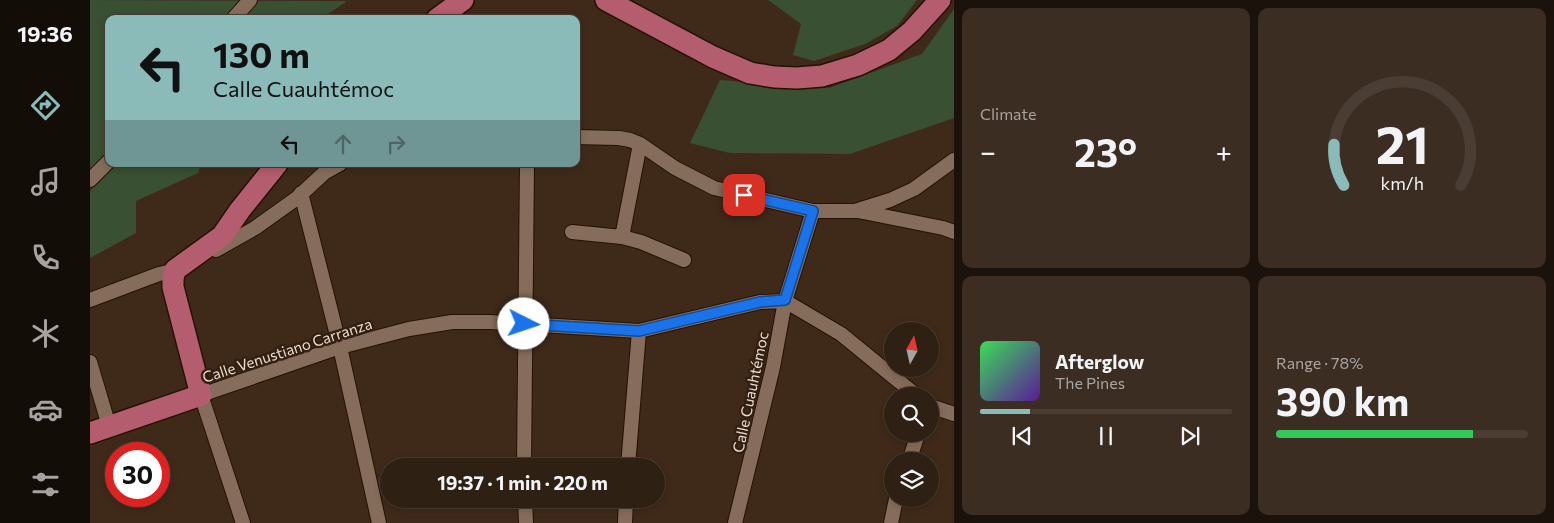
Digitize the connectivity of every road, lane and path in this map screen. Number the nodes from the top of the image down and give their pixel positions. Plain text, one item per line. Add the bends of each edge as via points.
1 (250, 0) edge
2 (463, 0) edge
3 (606, 0) edge
4 (940, 0) edge
5 (237, 15) edge
6 (443, 15) edge
7 (580, 137) edge
8 (640, 144) junction
9 (954, 160) edge
10 (105, 165) edge
11 (275, 167) edge
12 (335, 167) edge
13 (527, 167) edge
14 (90, 180) edge
15 (301, 193) junction
16 (813, 211) junction
17 (855, 211) junction
18 (572, 232) dead end
19 (954, 232) edge
20 (622, 237) junction
21 (684, 260) dead end
22 (175, 270) junction
23 (90, 300) edge
24 (785, 300) junction
25 (524, 324) junction
26 (639, 331) junction
27 (340, 347) junction
28 (90, 362) edge
29 (906, 387) edge
30 (201, 395) junction
31 (939, 409) edge
32 (954, 414) edge
33 (100, 430) edge
34 (524, 458) edge
35 (629, 458) edge
36 (894, 507) edge
37 (525, 508) edge
38 (626, 508) edge
39 (243, 523) edge
40 (380, 523) edge
41 (526, 523) edge
42 (625, 523) edge
43 (736, 523) edge
44 (891, 523) edge

1 - 5 street
2 - 6 main road
3 - 4 main road via 750,73 797,78 822,76 858,65 890,50
7 - 8 street via 619,138
8 - 16 street via 675,168 714,188
8 - 20 street
9 - 17 street via 914,189
10 - 14 street
11 - 22 main road via 222,236
12 - 15 street
13 - 25 street
15 - 22 street via 255,228
15 - 27 street
16 - 17 street
16 - 24 street, Calle Cuauhtémoc
17 - 19 street
18 - 20 street
20 - 21 street
22 - 23 street
22 - 30 main road via 173,287
24 - 26 street, Calle Venustiano Carranza via 760,302
24 - 29 street via 841,334
24 - 43 street, Calle Cuauhtémoc via 773,367
25 - 26 street, Calle Venustiano Carranza
25 - 27 street, Calle Venustiano Carranza via 452,322 409,329
25 - 34 street
26 - 35 street
27 - 30 street, Calle Venustiano Carranza
27 - 40 street
28 - 33 street
30 - 33 main road
30 - 39 street
31 - 32 street
36 - 44 street
37 - 41 street
38 - 42 street

